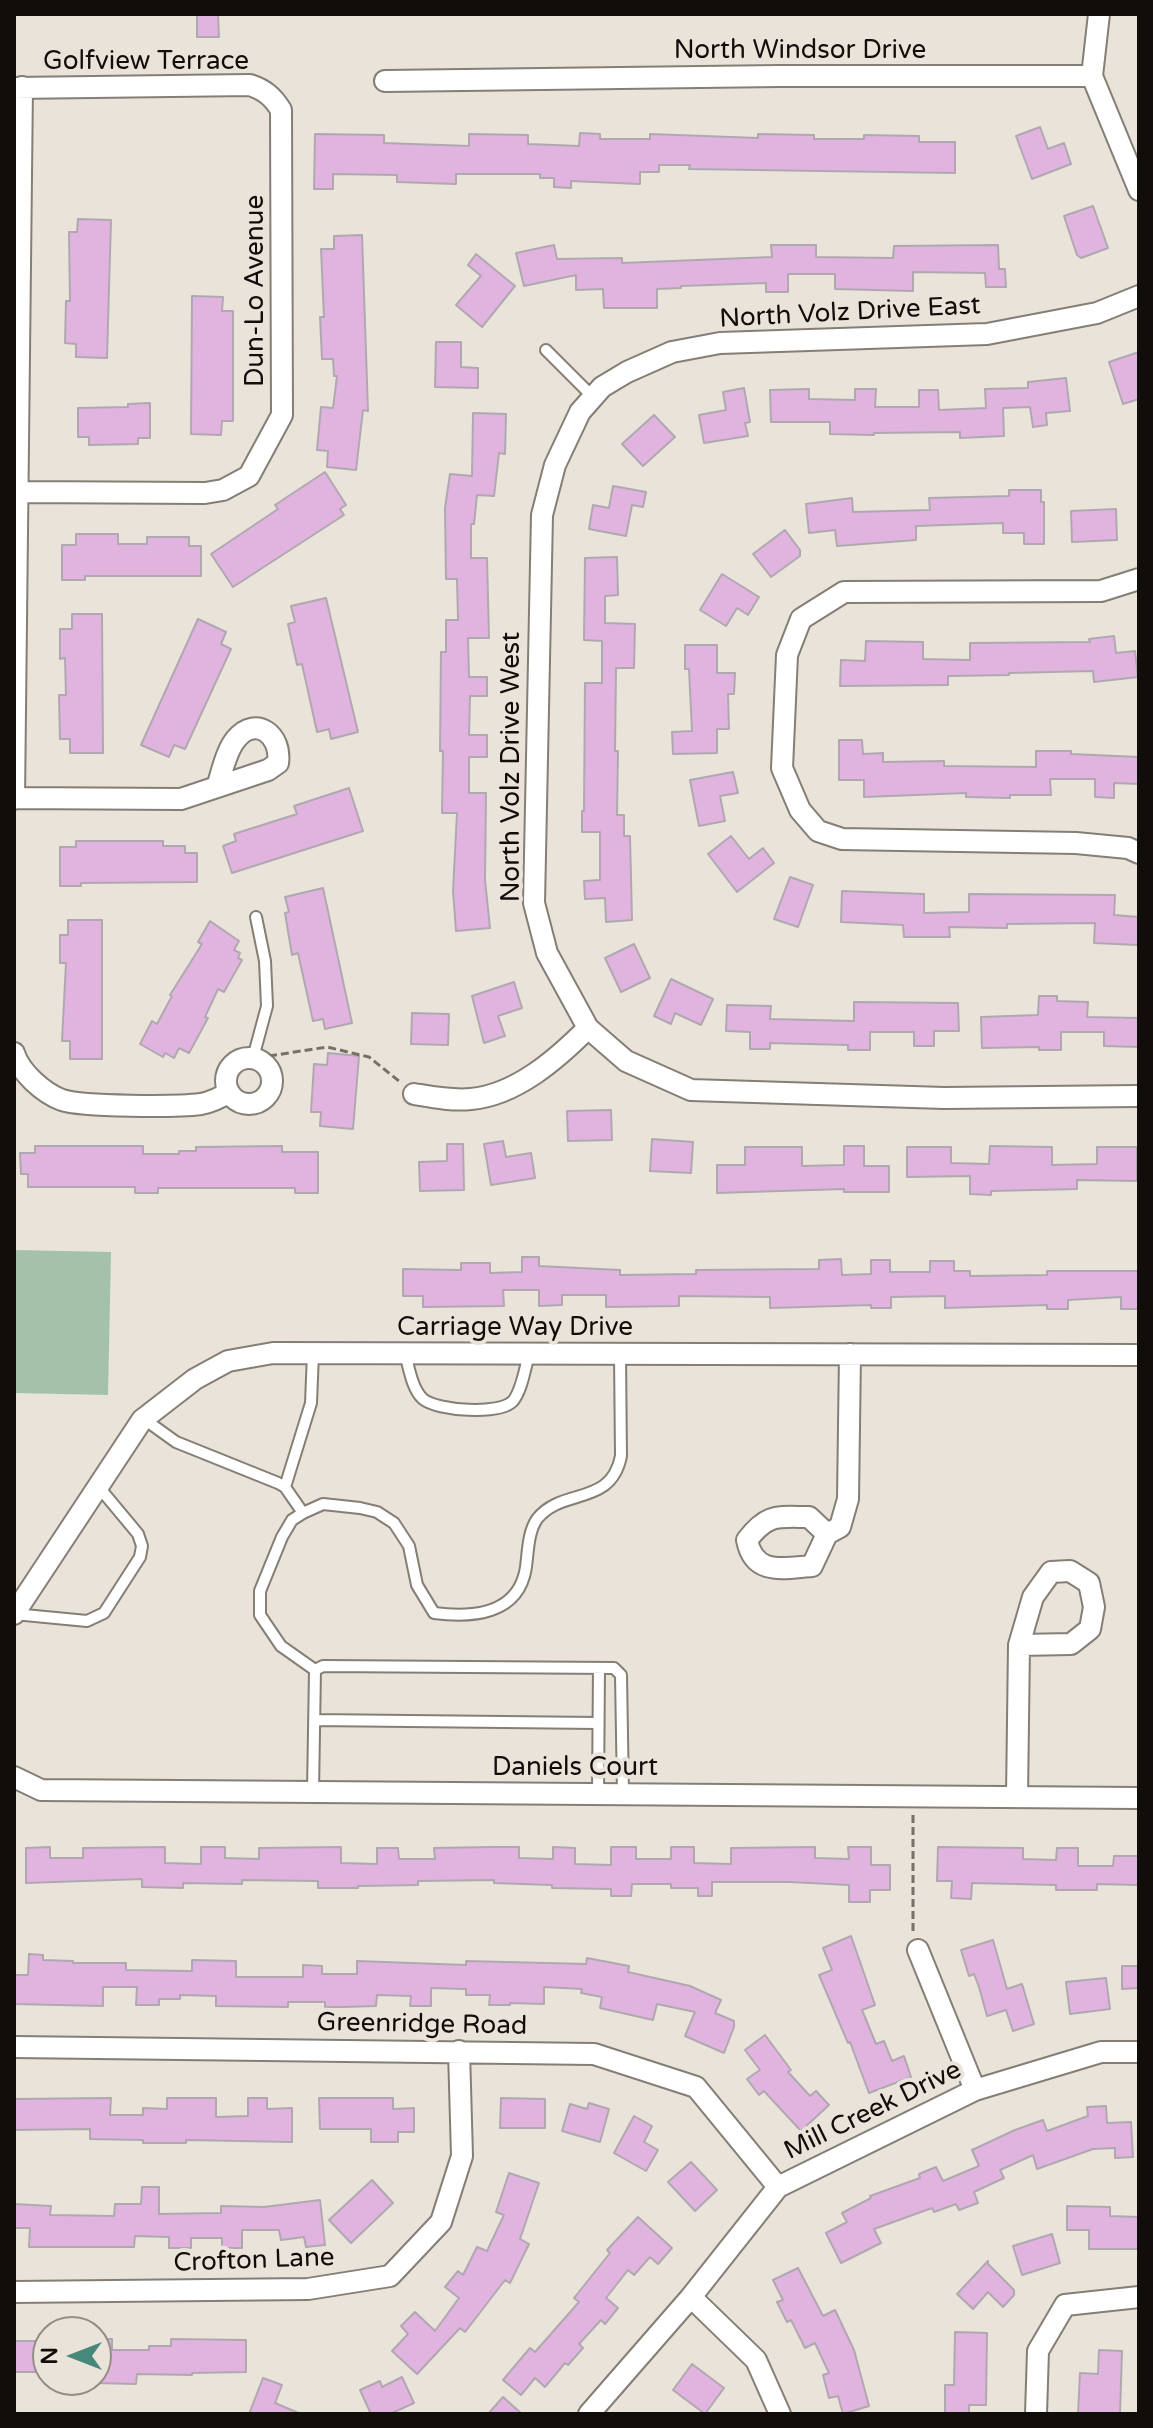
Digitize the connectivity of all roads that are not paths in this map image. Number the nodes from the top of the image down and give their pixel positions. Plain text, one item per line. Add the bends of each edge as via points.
1 (1099, 14) edge
2 (1092, 76) junction
3 (385, 81) dead end
4 (18, 87) edge
5 (274, 99) joint
6 (1139, 190) edge
7 (1139, 296) edge
8 (546, 350) dead end
9 (586, 405) junction
10 (17, 492) junction
11 (15, 562) edge
12 (1139, 579) edge
13 (217, 787) dead end
14 (14, 798) edge
15 (1139, 853) edge
16 (256, 917) dead end
17 (588, 1028) junction
18 (14, 1053) edge
19 (254, 1058) junction
20 (229, 1092) junction
21 (414, 1094) road end
22 (1139, 1096) edge
23 (313, 1353) junction
24 (405, 1353) junction
25 (529, 1354) junction
26 (620, 1354) junction
27 (850, 1354) junction
28 (1139, 1355) edge
29 (144, 1419) junction
30 (98, 1486) junction
31 (285, 1487) junction
32 (303, 1513) junction
33 (827, 1534) dead end
34 (14, 1614) edge
35 (1019, 1645) dead end
36 (599, 1668) junction
37 (315, 1670) junction
38 (314, 1720) junction
39 (598, 1723) junction
40 (14, 1777) edge
41 (313, 1792) junction
42 (598, 1794) junction
43 (623, 1794) junction
44 (1017, 1797) junction
45 (1139, 1798) edge
46 (918, 1950) road end
47 (14, 2047) edge
48 (459, 2051) junction
49 (1139, 2052) edge
50 (975, 2090) junction
51 (778, 2187) junction
52 (14, 2292) edge
53 (691, 2297) junction
54 (1139, 2297) edge
55 (589, 2414) edge
56 (780, 2414) edge
57 (1036, 2414) edge

1 - 2 street
2 - 3 street, North Windsor Drive
2 - 6 street
4 - 5 street, Golfview Terrace via 250,85
4 - 10 street
5 - 10 street, Dun-Lo Avenue via 281,110 282,415 249,476 205,493
7 - 9 street, North Volz Drive East via 1097,313 987,334 720,343 672,352 602,387
8 - 9 lane
9 - 17 street, North Volz Drive West via 555,465 542,515 534,903 547,953
10 - 11 street
11 - 14 street
12 - 15 street via 1101,591 844,592 801,619 787,655 782,768 800,810 818,831 842,839 1076,843
13 - 14 street via 181,799
16 - 19 lane via 267,1006
17 - 21 street via 559,1056 507,1089 472,1099
17 - 22 street, North Volz Drive West via 626,1061 691,1090 944,1098
18 - 20 street via 28,1075 62,1100 200,1104
19 - 20 street via 245,1058 228,1071
19 - 20 street via 272,1076 267,1095 250,1104
23 - 24 street, Carriage Way Drive
23 - 29 street, Carriage Way Drive via 228,1361
23 - 31 lane via 311,1403
24 - 25 street, Carriage Way Drive
24 - 25 lane via 417,1393 436,1408 496,1410 516,1398
25 - 26 street, Carriage Way Drive
26 - 27 street, Carriage Way Drive
26 - 32 lane via 618,1469 606,1486 538,1518 517,1594 492,1612 461,1617 434,1613 417,1585 409,1546 394,1523 377,1512 323,1504
27 - 28 street, Carriage Way Drive
27 - 33 street via 848,1499 840,1527
29 - 30 street, Carriage Way Drive
29 - 31 lane via 176,1442
30 - 34 street, Carriage Way Drive
30 - 34 lane via 142,1546 104,1613 87,1621
31 - 32 lane
32 - 37 lane via 282,1537 260,1591 260,1615 281,1646
35 - 44 street
36 - 37 lane
36 - 39 lane
36 - 43 lane via 614,1668 621,1675
37 - 38 lane
38 - 39 lane
38 - 41 lane
39 - 42 lane
40 - 41 street, Daniels Court via 41,1790
41 - 42 street, Daniels Court
42 - 43 street, Daniels Court
43 - 44 street, Daniels Court
44 - 45 street, Daniels Court
46 - 50 street
47 - 48 street, Greenridge Road
48 - 51 street, Greenridge Road via 594,2054 696,2087
48 - 52 street, Crofton Lane via 462,2156 441,2222 390,2276 308,2289
49 - 50 street, Mill Creek Drive via 1101,2052
50 - 51 street, Mill Creek Drive
51 - 53 street, Mill Creek Drive
53 - 55 street, Mill Creek Drive
53 - 56 street via 756,2360
54 - 57 street via 1065,2305 1038,2351

